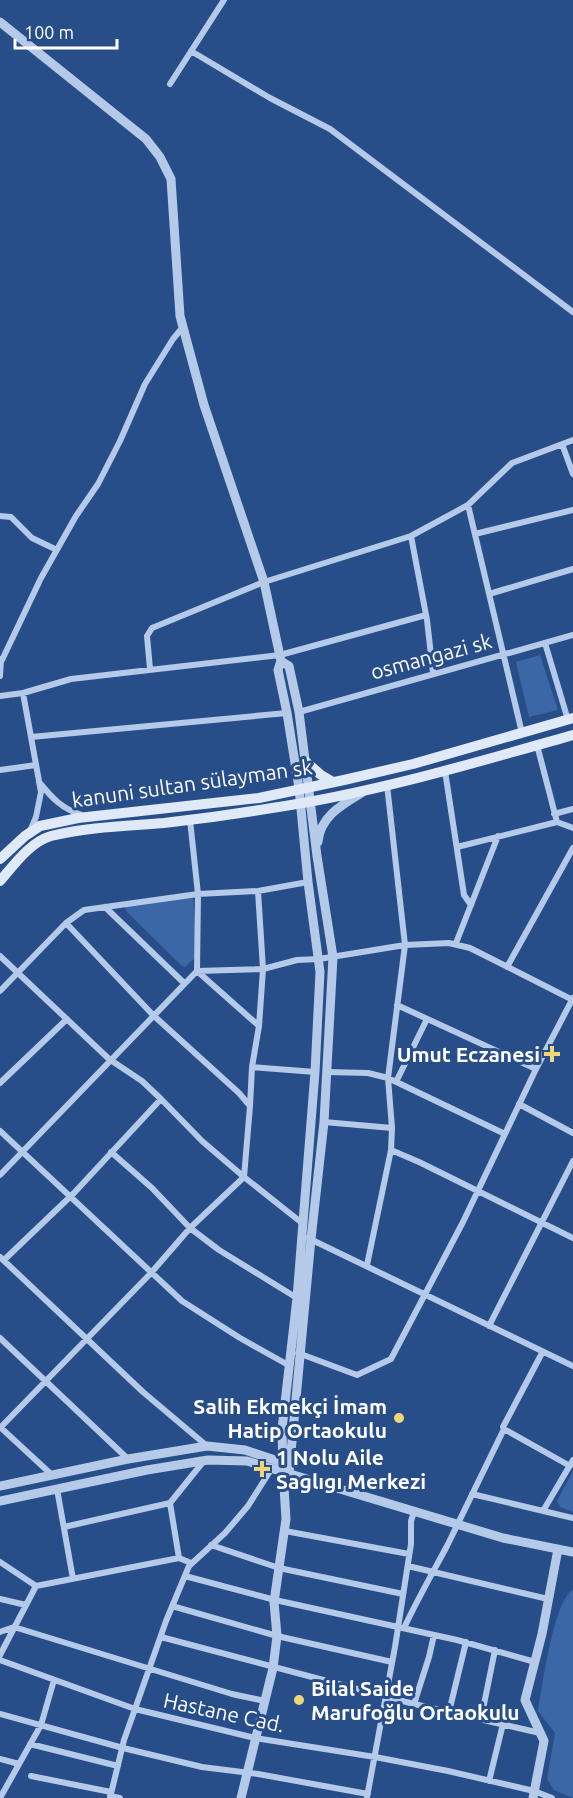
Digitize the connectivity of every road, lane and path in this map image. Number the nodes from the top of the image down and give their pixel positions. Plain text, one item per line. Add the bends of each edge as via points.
1 (224, 0) edge
2 (0, 22) edge
3 (192, 51) junction
4 (170, 84) dead end
5 (573, 312) edge
6 (183, 327) junction
7 (573, 440) edge
8 (562, 444) junction
9 (573, 474) edge
10 (468, 505) junction
11 (573, 510) edge
12 (0, 516) edge
13 (475, 534) junction
14 (411, 536) junction
15 (57, 550) junction
16 (573, 569) edge
17 (264, 582) junction
18 (489, 594) junction
19 (426, 615) junction
20 (573, 635) edge
21 (545, 642) junction
22 (503, 654) junction
23 (280, 658) junction
24 (1, 660) edge
25 (150, 669) junction
26 (433, 673) junction
27 (0, 676) edge
28 (23, 693) junction
29 (0, 696) edge
30 (299, 712) junction
31 (287, 713) junction
32 (571, 719) edge
33 (522, 733) junction
34 (573, 735) edge
35 (32, 737) junction
36 (537, 745) junction
37 (306, 762) junction
38 (36, 765) junction
39 (0, 770) edge
40 (445, 771) junction
41 (39, 782) junction
42 (333, 782) junction
43 (387, 784) junction
44 (304, 787) junction
45 (370, 788) junction
46 (305, 803) junction
47 (573, 809) edge
48 (554, 814) junction
49 (87, 817) junction
50 (190, 820) junction
51 (556, 822) junction
52 (573, 828) edge
53 (30, 831) junction
54 (498, 836) junction
55 (457, 847) junction
56 (573, 848) edge
57 (316, 856) junction
58 (0, 859) edge
59 (0, 881) edge
60 (308, 882) junction
61 (258, 891) junction
62 (198, 894) junction
63 (471, 905) junction
64 (105, 907) junction
65 (66, 923) junction
66 (456, 943) junction
67 (405, 945) junction
68 (0, 956) edge
69 (333, 957) junction
70 (319, 959) junction
71 (507, 967) junction
72 (262, 969) junction
73 (196, 971) junction
74 (17, 972) junction
75 (184, 983) junction
76 (0, 991) edge
77 (573, 999) edge
78 (398, 1005) junction
79 (153, 1015) junction
80 (66, 1019) junction
81 (427, 1019) junction
82 (259, 1026) junction
83 (110, 1059) junction
84 (252, 1066) junction
85 (536, 1069) junction
86 (315, 1072) junction
87 (327, 1072) junction
88 (388, 1078) junction
89 (396, 1082) junction
90 (0, 1083) edge
91 (161, 1099) junction
92 (519, 1104) junction
93 (250, 1106) junction
94 (324, 1122) junction
95 (392, 1128) junction
96 (0, 1131) edge
97 (573, 1133) edge
98 (505, 1134) junction
99 (391, 1150) junction
100 (21, 1152) junction
101 (111, 1152) junction
102 (573, 1161) edge
103 (0, 1175) edge
104 (243, 1177) junction
105 (478, 1192) junction
106 (70, 1196) junction
107 (302, 1223) junction
108 (541, 1223) junction
109 (190, 1228) junction
110 (306, 1237) junction
111 (573, 1238) edge
112 (2, 1258) edge
113 (367, 1265) junction
114 (151, 1274) junction
115 (424, 1294) junction
116 (297, 1298) junction
117 (489, 1326) junction
118 (0, 1338) edge
119 (87, 1340) junction
120 (296, 1352) junction
121 (543, 1353) junction
122 (290, 1366) junction
123 (573, 1366) edge
124 (47, 1382) junction
125 (0, 1428) edge
126 (504, 1429) junction
127 (207, 1446) junction
128 (128, 1459) junction
129 (203, 1461) junction
130 (571, 1463) edge
131 (272, 1468) junction
132 (286, 1468) junction
133 (52, 1475) junction
134 (0, 1486) edge
135 (57, 1489) junction
136 (472, 1494) junction
137 (0, 1501) edge
138 (170, 1503) junction
139 (543, 1511) junction
140 (414, 1512) junction
141 (573, 1518) edge
142 (457, 1525) junction
143 (64, 1527) junction
144 (285, 1531) junction
145 (211, 1545) junction
146 (558, 1549) junction
147 (573, 1552) edge
148 (410, 1554) junction
149 (179, 1558) junction
150 (0, 1562) edge
151 (191, 1563) junction
152 (408, 1566) junction
153 (279, 1568) junction
154 (433, 1573) junction
155 (185, 1576) junction
156 (73, 1579) junction
157 (36, 1586) junction
158 (403, 1594) junction
159 (0, 1599) edge
160 (548, 1599) junction
161 (275, 1600) junction
162 (26, 1605) junction
163 (172, 1606) junction
164 (14, 1627) junction
165 (401, 1628) junction
166 (0, 1632) edge
167 (434, 1635) junction
168 (277, 1636) junction
169 (161, 1637) junction
170 (466, 1642) junction
171 (495, 1650) junction
172 (0, 1658) edge
173 (392, 1662) junction
174 (535, 1662) junction
175 (151, 1668) junction
176 (273, 1668) junction
177 (54, 1680) junction
178 (386, 1696) junction
179 (265, 1701) junction
180 (414, 1704) junction
181 (135, 1710) junction
182 (449, 1712) junction
183 (0, 1714) edge
184 (482, 1719) junction
185 (503, 1724) junction
186 (41, 1725) junction
187 (541, 1733) junction
188 (255, 1738) junction
189 (30, 1744) junction
190 (123, 1748) junction
191 (375, 1757) junction
192 (0, 1759) edge
193 (19, 1764) junction
194 (118, 1766) junction
195 (248, 1773) junction
196 (31, 1776) dead end
197 (489, 1781) junction
198 (110, 1795) edge
199 (534, 1795) edge
200 (367, 1796) edge
201 (0, 1798) edge
202 (120, 1798) edge
203 (241, 1798) edge
204 (552, 1798) edge

1 - 3 street
2 - 6 street via 146,139 160,157 171,179
3 - 4 street
3 - 5 street via 270,99 330,129
6 - 15 street via 145,384 98,484
6 - 17 street via 204,405
7 - 8 street
8 - 9 street
8 - 10 street via 512,463
10 - 13 street
10 - 14 street
11 - 13 street
12 - 15 street via 11,517 32,538
13 - 18 street
14 - 17 street
14 - 19 street
15 - 24 street
16 - 18 street
17 - 23 street
17 - 25 street via 152,628 147,636
18 - 22 street
19 - 23 street
19 - 26 street
20 - 21 street, osmangazi sk
21 - 22 street, osmangazi sk
21 - 32 street
22 - 26 street, osmangazi sk
22 - 33 street
23 - 25 street
23 - 30 street via 289,666
23 - 31 street via 278,670
24 - 27 street
25 - 28 street via 71,679
26 - 30 street, osmangazi sk
28 - 29 street
28 - 35 street
30 - 37 street
31 - 35 street
31 - 44 street
32 - 33 main road, kanuni sultan sülayman sk
33 - 42 main road, kanuni sultan sülayman sk
34 - 36 main road
35 - 38 street
36 - 40 main road
36 - 48 street
37 - 42 main road
37 - 44 street
38 - 39 street
38 - 41 street
40 - 43 main road
40 - 55 street
41 - 49 street via 66,810
41 - 53 street via 40,802
42 - 44 main road, kanuni sultan sülayman sk
43 - 45 main road
43 - 67 street
44 - 46 street
44 - 49 main road, kanuni sultan sülayman sk via 259,798
45 - 46 main road
45 - 57 street via 329,817 319,834
46 - 50 main road
46 - 57 street
46 - 60 street
47 - 48 street
48 - 51 street
49 - 53 main road, kanuni sultan sülayman sk
50 - 59 main road via 50,837 27,851
50 - 62 street
51 - 52 street
51 - 54 street
53 - 58 main road, kanuni sultan sülayman sk
54 - 55 street
54 - 63 street
55 - 63 street via 464,895
56 - 71 street
57 - 69 street
60 - 61 street
60 - 70 street
61 - 62 street
61 - 72 street
62 - 64 street
62 - 73 street
63 - 66 street
64 - 65 street via 84,910
64 - 75 street
65 - 74 street
65 - 79 street
66 - 67 street
66 - 71 street
67 - 69 street
67 - 78 street
68 - 74 street
69 - 70 street
69 - 87 street
70 - 72 street
70 - 86 street
71 - 77 street
72 - 73 street
72 - 82 street
73 - 75 street
73 - 82 street
74 - 76 street
74 - 80 street
75 - 79 street
77 - 85 street
78 - 81 street
78 - 88 street
79 - 83 street
79 - 93 street
80 - 83 street
80 - 90 street
81 - 85 street
81 - 89 street
82 - 84 street
83 - 91 street
83 - 100 street
84 - 86 street
84 - 93 street
85 - 92 street
86 - 107 street
87 - 88 street via 368,1073
87 - 94 street
88 - 89 street
88 - 95 street
89 - 98 street
91 - 101 street
91 - 104 street
92 - 97 street
92 - 98 street
93 - 104 street
94 - 95 street
94 - 110 street
95 - 99 street
96 - 100 street
98 - 105 street
99 - 105 street
99 - 113 street
100 - 103 street
100 - 106 street
101 - 106 street
101 - 109 street
102 - 108 street
104 - 107 street
104 - 109 street
105 - 108 street
105 - 115 street
106 - 112 street
106 - 114 street
107 - 110 street
108 - 111 street
108 - 117 street
109 - 114 street
109 - 116 street
110 - 113 street
110 - 116 street
110 - 120 street
112 - 119 street
113 - 115 street
114 - 119 street
114 - 122 street via 182,1301
115 - 117 street
115 - 120 street via 392,1359 357,1375
116 - 120 street
117 - 121 street
118 - 124 street
119 - 124 street
119 - 127 street
120 - 122 street
120 - 132 street
121 - 123 street
121 - 126 street
122 - 132 street via 282,1429
124 - 125 street
124 - 128 street
125 - 133 street
126 - 130 street
126 - 136 street
127 - 128 street
127 - 132 street via 245,1450
128 - 133 street
129 - 131 street via 247,1461
129 - 135 street
129 - 138 street
130 - 139 street
131 - 132 street
131 - 145 street via 248,1506
132 - 140 street
132 - 144 street
133 - 134 street
135 - 137 street
135 - 143 street
136 - 139 street
136 - 142 street
138 - 143 street
138 - 149 street
139 - 141 street
140 - 142 street
140 - 148 street
142 - 146 street
142 - 154 street
143 - 156 street
144 - 148 street
144 - 153 street
145 - 151 street
145 - 153 street
146 - 147 street
146 - 160 street
148 - 152 street
149 - 151 street
149 - 156 street
150 - 157 street
151 - 155 street
152 - 154 street
152 - 158 street
153 - 158 street
153 - 161 street
154 - 160 street
154 - 165 street
155 - 161 street
155 - 163 street
156 - 157 street
157 - 162 street
158 - 165 street
159 - 162 street
160 - 174 street
161 - 165 street
161 - 168 street
162 - 164 street
163 - 168 street
163 - 169 street
164 - 166 street
164 - 172 street
164 - 175 street
165 - 167 street
165 - 173 street
167 - 170 street
167 - 180 street
168 - 173 street
168 - 176 street
169 - 175 street
169 - 176 street
170 - 171 street
170 - 182 street
171 - 174 street
171 - 184 street
172 - 177 street, Hastane Cad.
173 - 178 street
174 - 187 street via 525,1700
175 - 179 street
175 - 181 street
176 - 178 street
176 - 179 street
177 - 181 street, Hastane Cad.
177 - 186 street
178 - 180 street
178 - 191 street
179 - 188 street
180 - 182 street
181 - 188 street, Hastane Cad.
181 - 190 street
182 - 184 street
183 - 186 street
184 - 185 street
185 - 187 street
185 - 197 street
186 - 189 street
186 - 190 street
187 - 199 street via 544,1740
188 - 191 street, Hastane Cad.
188 - 195 street
189 - 193 street
189 - 194 street
190 - 194 street
190 - 195 street via 202,1767
191 - 197 street, Hastane Cad.
191 - 200 street
192 - 193 street
193 - 201 street
194 - 198 street
195 - 200 street
195 - 203 street
196 - 198 street
197 - 199 street, Hastane Cad.
198 - 202 street
199 - 204 street, Hastane Cad.

